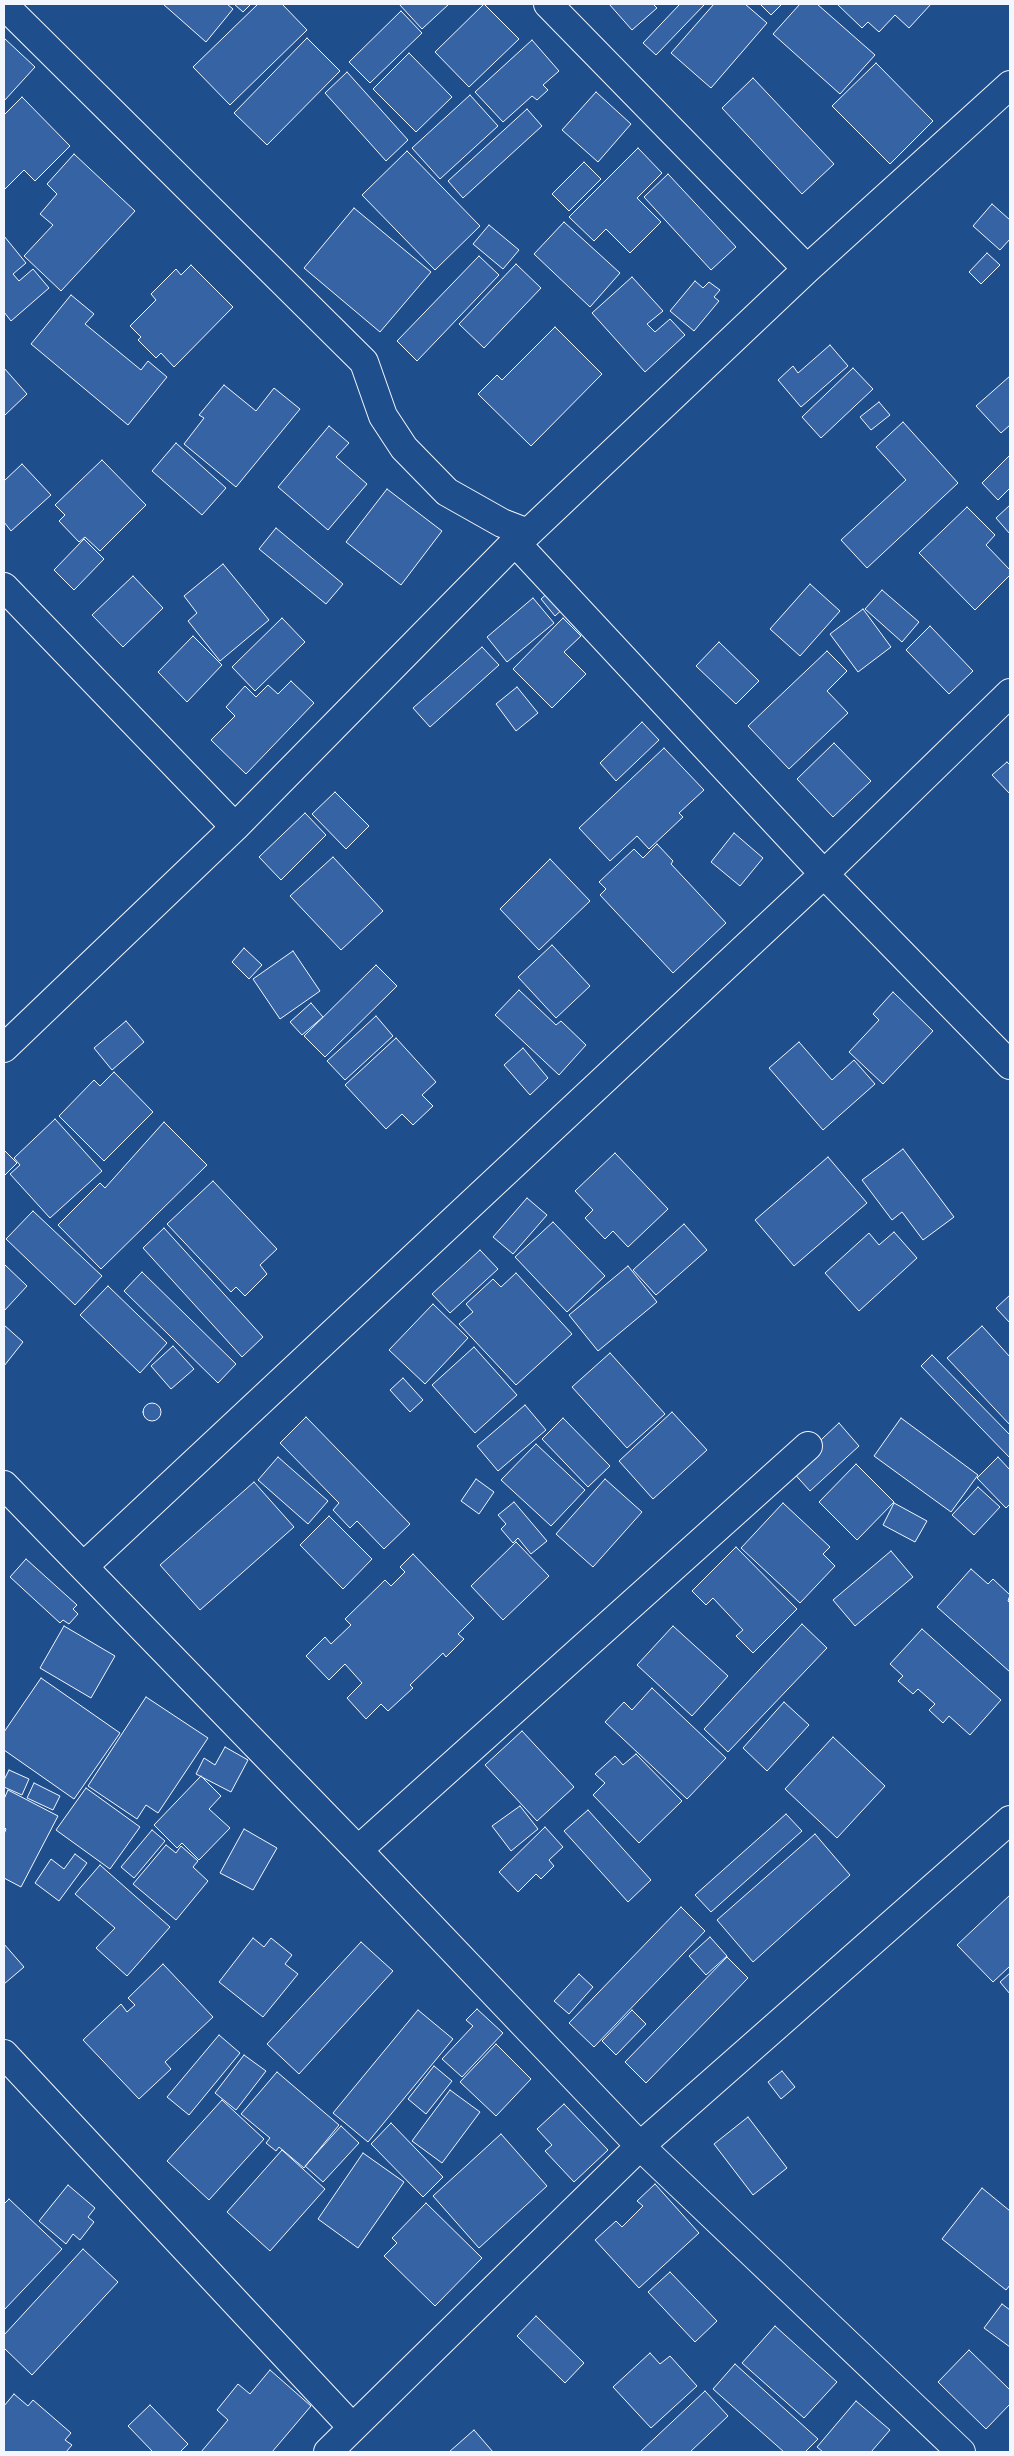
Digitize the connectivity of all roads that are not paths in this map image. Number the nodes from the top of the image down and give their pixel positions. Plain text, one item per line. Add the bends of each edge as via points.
1 (548, 4) edge
2 (4, 5) edge
3 (1010, 85) edge
4 (807, 269) junction
5 (521, 537) junction
6 (4, 587) edge
7 (1010, 693) edge
8 (235, 826) junction
9 (824, 874) junction
10 (4, 1048) edge
11 (1010, 1066) edge
12 (808, 1446) dead end
13 (4, 1485) edge
14 (84, 1566) junction
15 (1010, 1820) edge
16 (358, 1850) junction
17 (4, 2054) edge
18 (640, 2146) junction
19 (352, 2427) junction
20 (950, 2449) edge
21 (328, 2452) edge

1 - 4 street
2 - 5 street via 364,362 383,416 404,448 447,492
3 - 4 street
4 - 5 street
5 - 8 street
5 - 9 street
6 - 8 street
7 - 9 street
8 - 10 street
9 - 11 street
9 - 14 street
12 - 16 street
13 - 14 street
14 - 16 street
15 - 18 street
16 - 18 street
17 - 19 street
18 - 19 street
18 - 20 street
19 - 21 street

